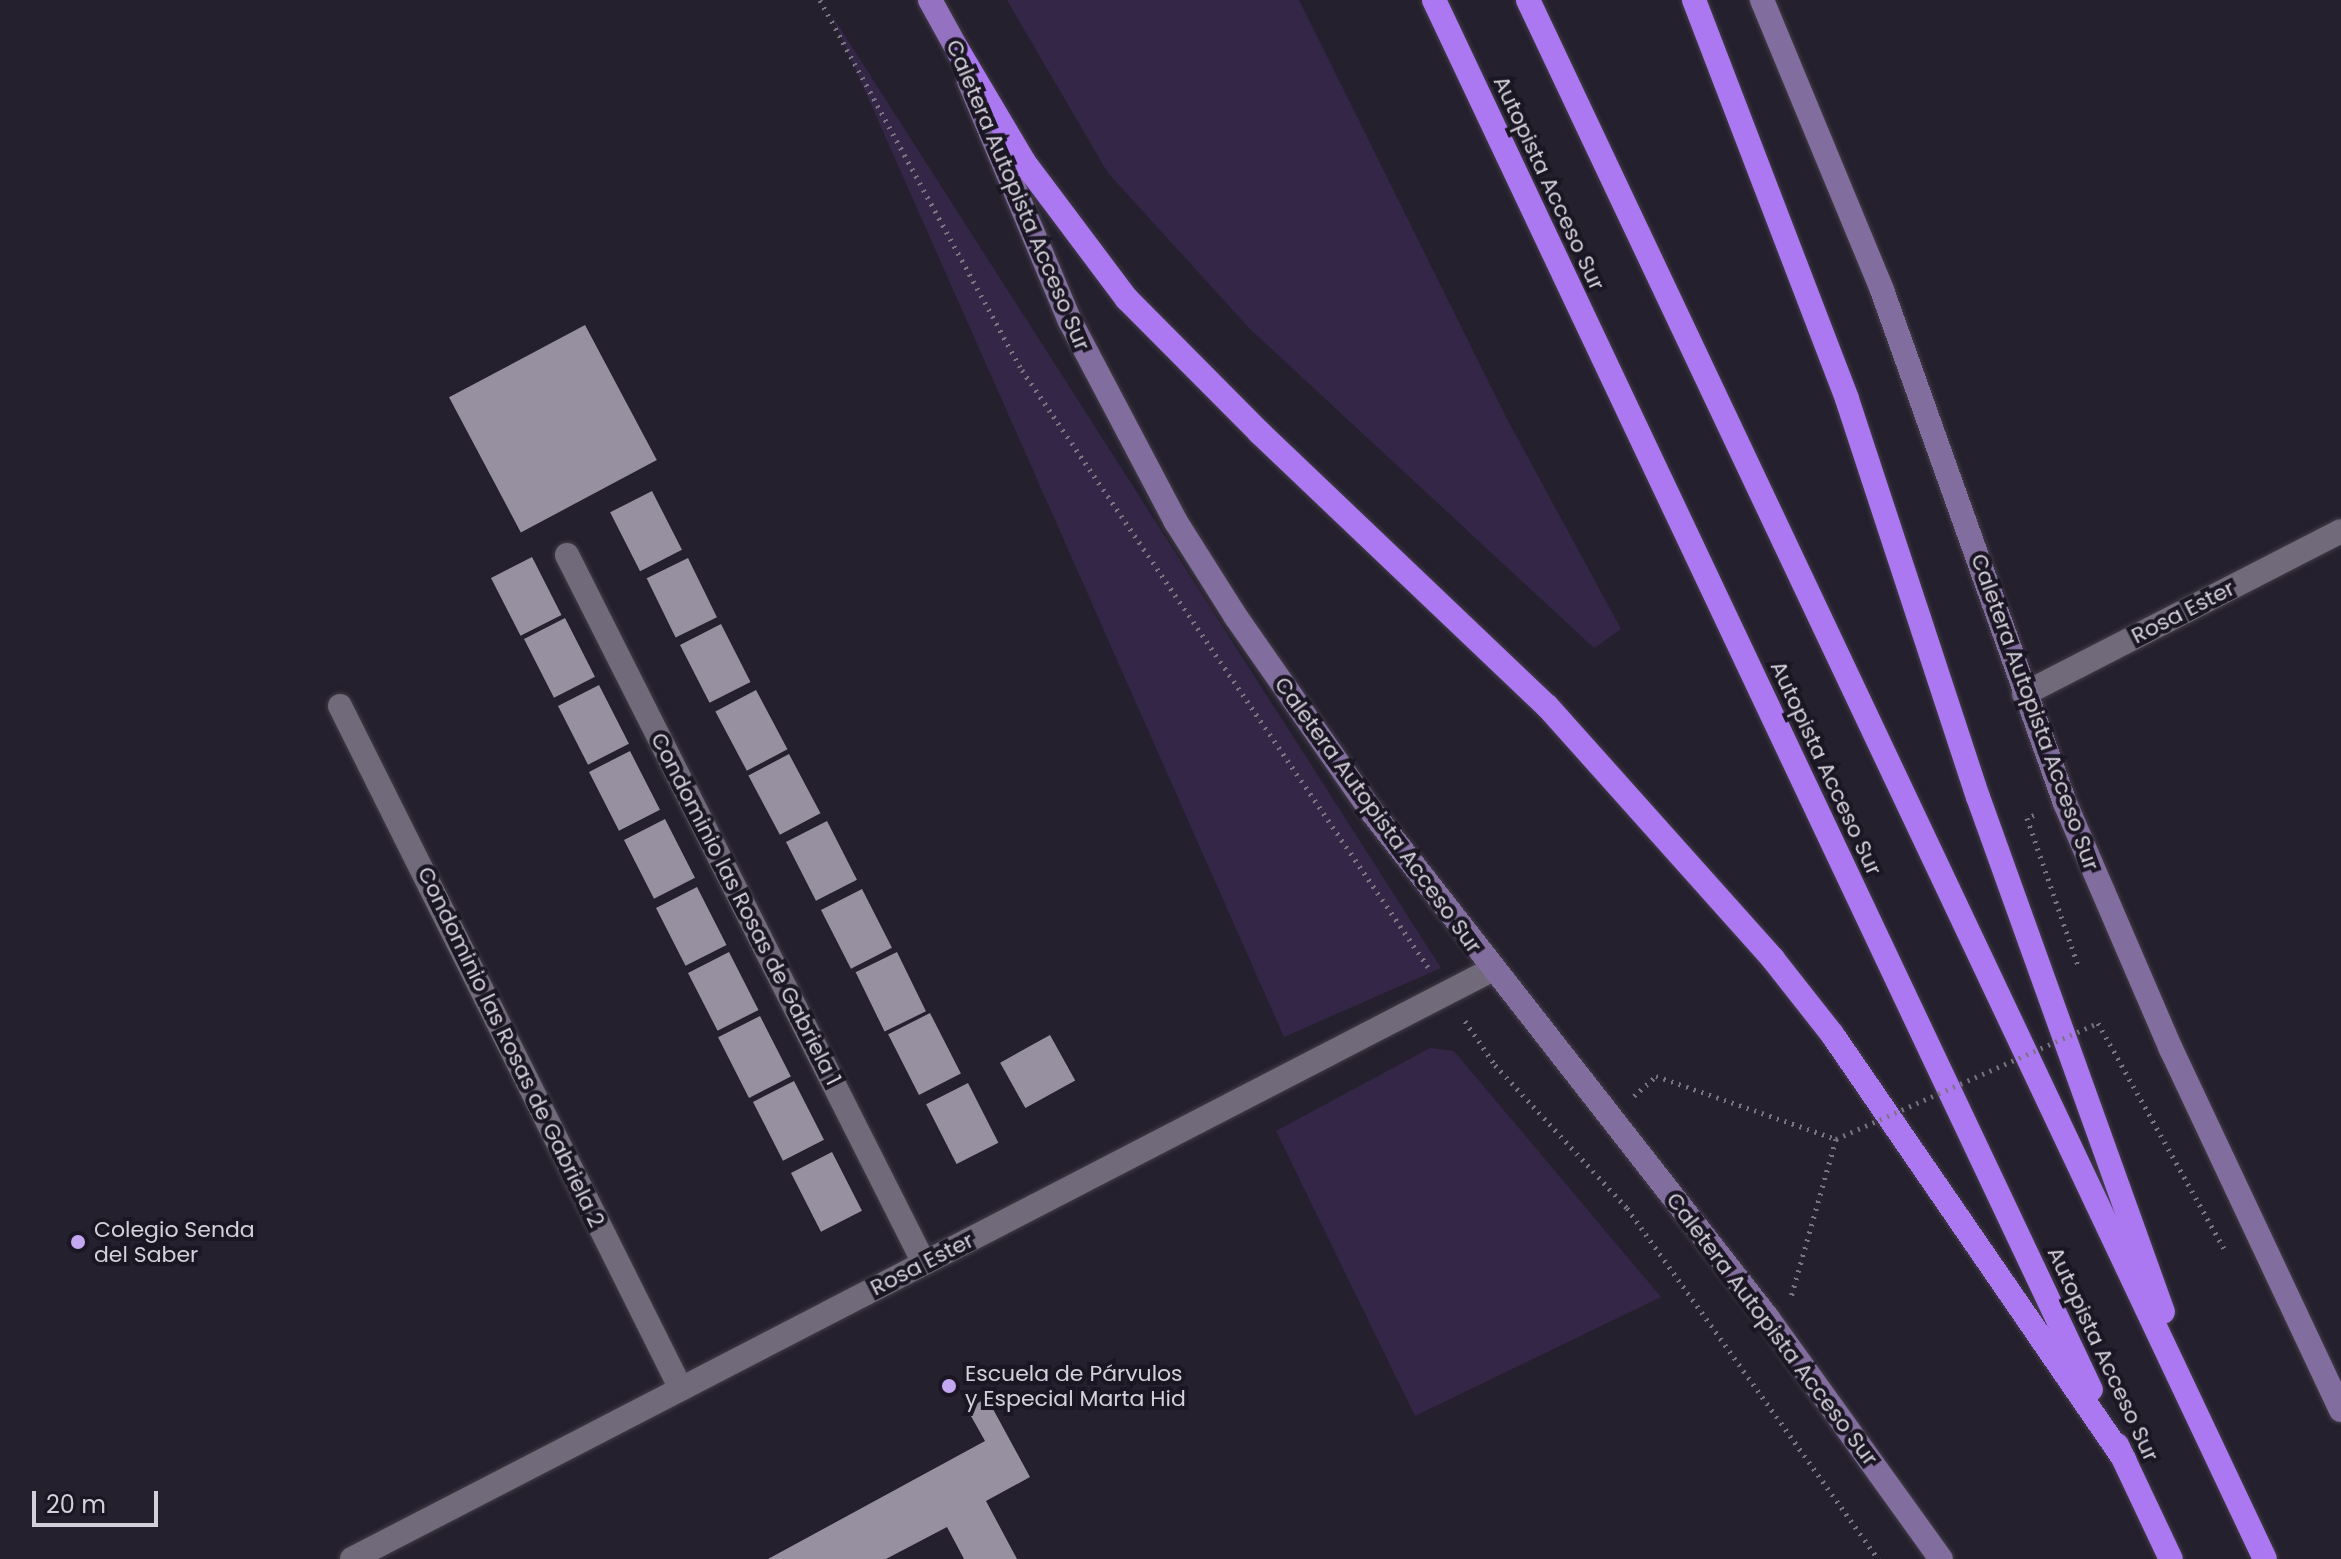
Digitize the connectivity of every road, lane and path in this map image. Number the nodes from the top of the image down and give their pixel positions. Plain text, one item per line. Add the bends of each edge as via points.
1 (930, 0) edge
2 (1434, 0) edge
3 (1528, 0) edge
4 (1694, 0) edge
5 (1762, 0) edge
6 (957, 49) junction
7 (2341, 531) edge
8 (567, 555) dead end
9 (2024, 694) junction
10 (340, 706) dead end
11 (2027, 818) dead end
12 (1491, 970) junction
13 (2083, 979) dead end
14 (2093, 1008) dead end
15 (2098, 1023) junction
16 (1656, 1076) dead end
17 (1836, 1139) junction
18 (2226, 1252) dead end
19 (924, 1263) junction
20 (1794, 1294) dead end
21 (681, 1389) junction
22 (2341, 1410) edge
23 (2203, 1429) junction
24 (2124, 1459) junction
25 (352, 1559) edge
26 (1941, 1559) edge
27 (2171, 1559) edge
28 (2265, 1559) edge

1 - 6 main road, Caletera Autopista Acceso Sur
2 - 24 highway, Autopista Acceso Sur
3 - 23 highway
4 - 23 highway via 1847,399 1978,797
5 - 9 main road, Caletera Autopista Acceso Sur via 1867,249
6 - 12 main road, Caletera Autopista Acceso Sur via 1070,321 1176,522 1304,717
6 - 24 highway via 1024,162 1127,299 1547,706 1773,959 1840,1046
7 - 9 street, Rosa Ester
8 - 19 street, Condominio las Rosas de Gabriela 1
9 - 22 main road, Caletera Autopista Acceso Sur via 2171,1049
10 - 21 street, Condominio las Rosas de Gabriela 2
11 - 13 path
12 - 19 street, Rosa Ester
12 - 26 main road, Caletera Autopista Acceso Sur via 1767,1317
14 - 15 path
15 - 17 path, bridge
15 - 18 path
16 - 17 path
17 - 20 path
19 - 21 street, Rosa Ester
21 - 25 street, Rosa Ester
23 - 28 highway
24 - 27 highway, Autopista Acceso Sur

